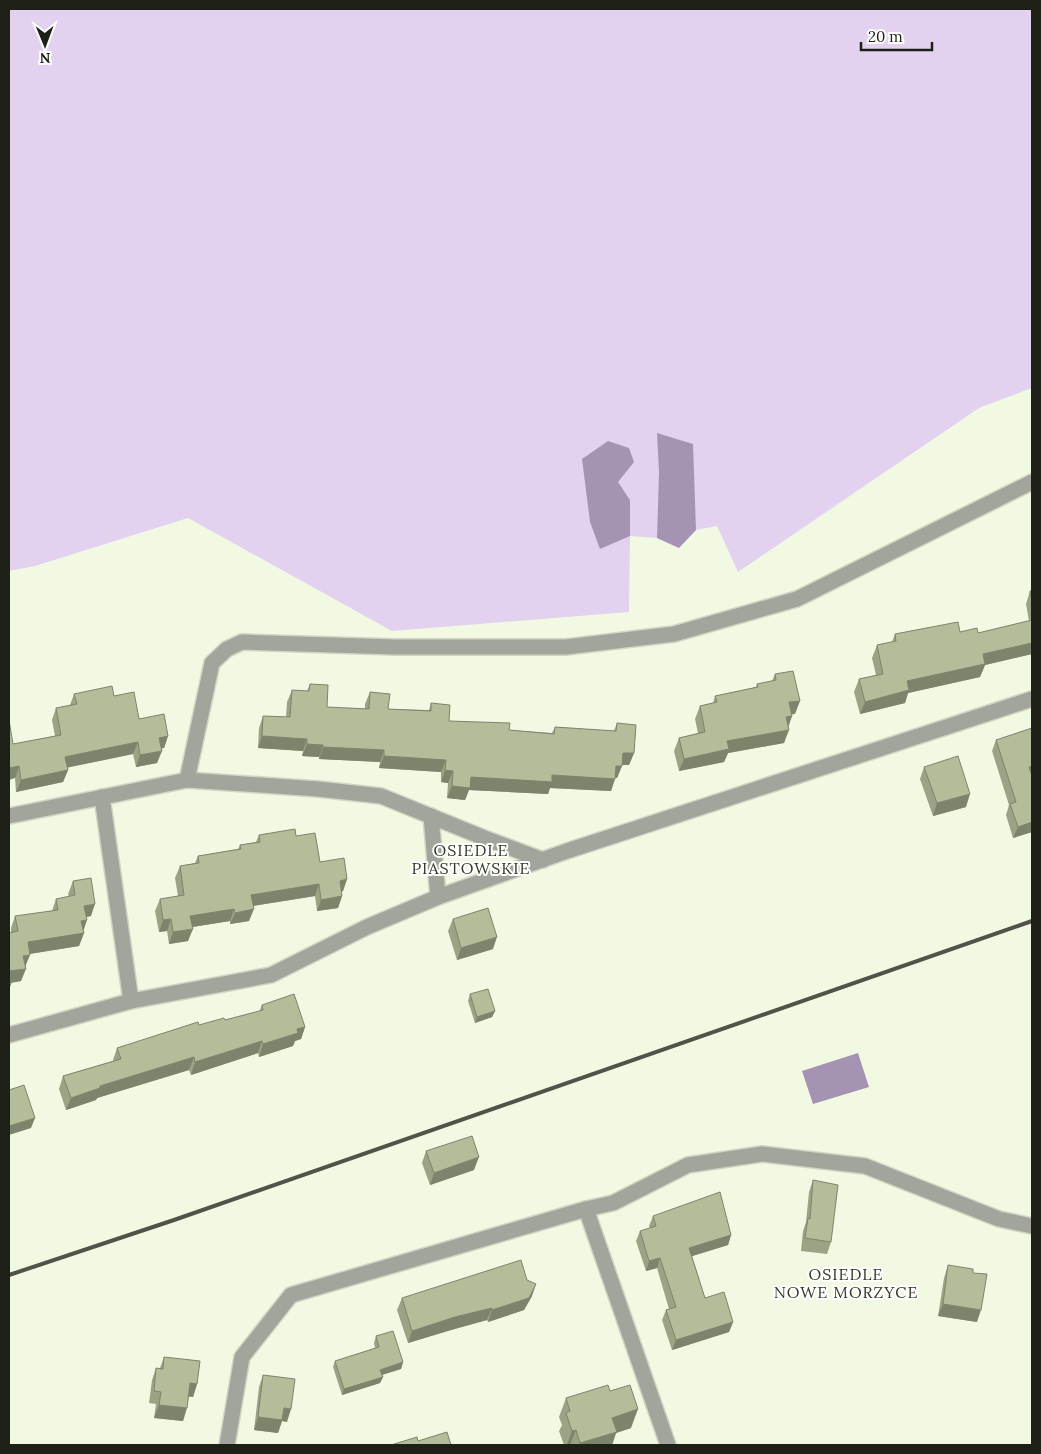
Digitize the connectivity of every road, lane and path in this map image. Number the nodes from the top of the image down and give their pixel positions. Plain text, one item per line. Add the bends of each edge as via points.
1 (1032, 482) edge
2 (1032, 700) edge
3 (187, 780) junction
4 (102, 796) junction
5 (9, 816) edge
6 (431, 816) junction
7 (543, 860) junction
8 (438, 897) junction
9 (131, 1000) junction
10 (9, 1035) edge
11 (586, 1209) junction
12 (1032, 1226) edge
13 (227, 1445) edge
14 (668, 1445) edge

1 - 3 street via 797,599 674,634 566,647 395,647 242,642 227,648 212,663
2 - 7 street
3 - 4 street
3 - 6 street via 381,796
4 - 5 street
4 - 9 street
6 - 7 street
6 - 8 street
7 - 8 street
8 - 9 street via 367,927 271,975
9 - 10 street
11 - 12 street via 613,1203 688,1165 762,1154 865,1166 999,1220
11 - 13 street via 291,1294 242,1357
11 - 14 street

